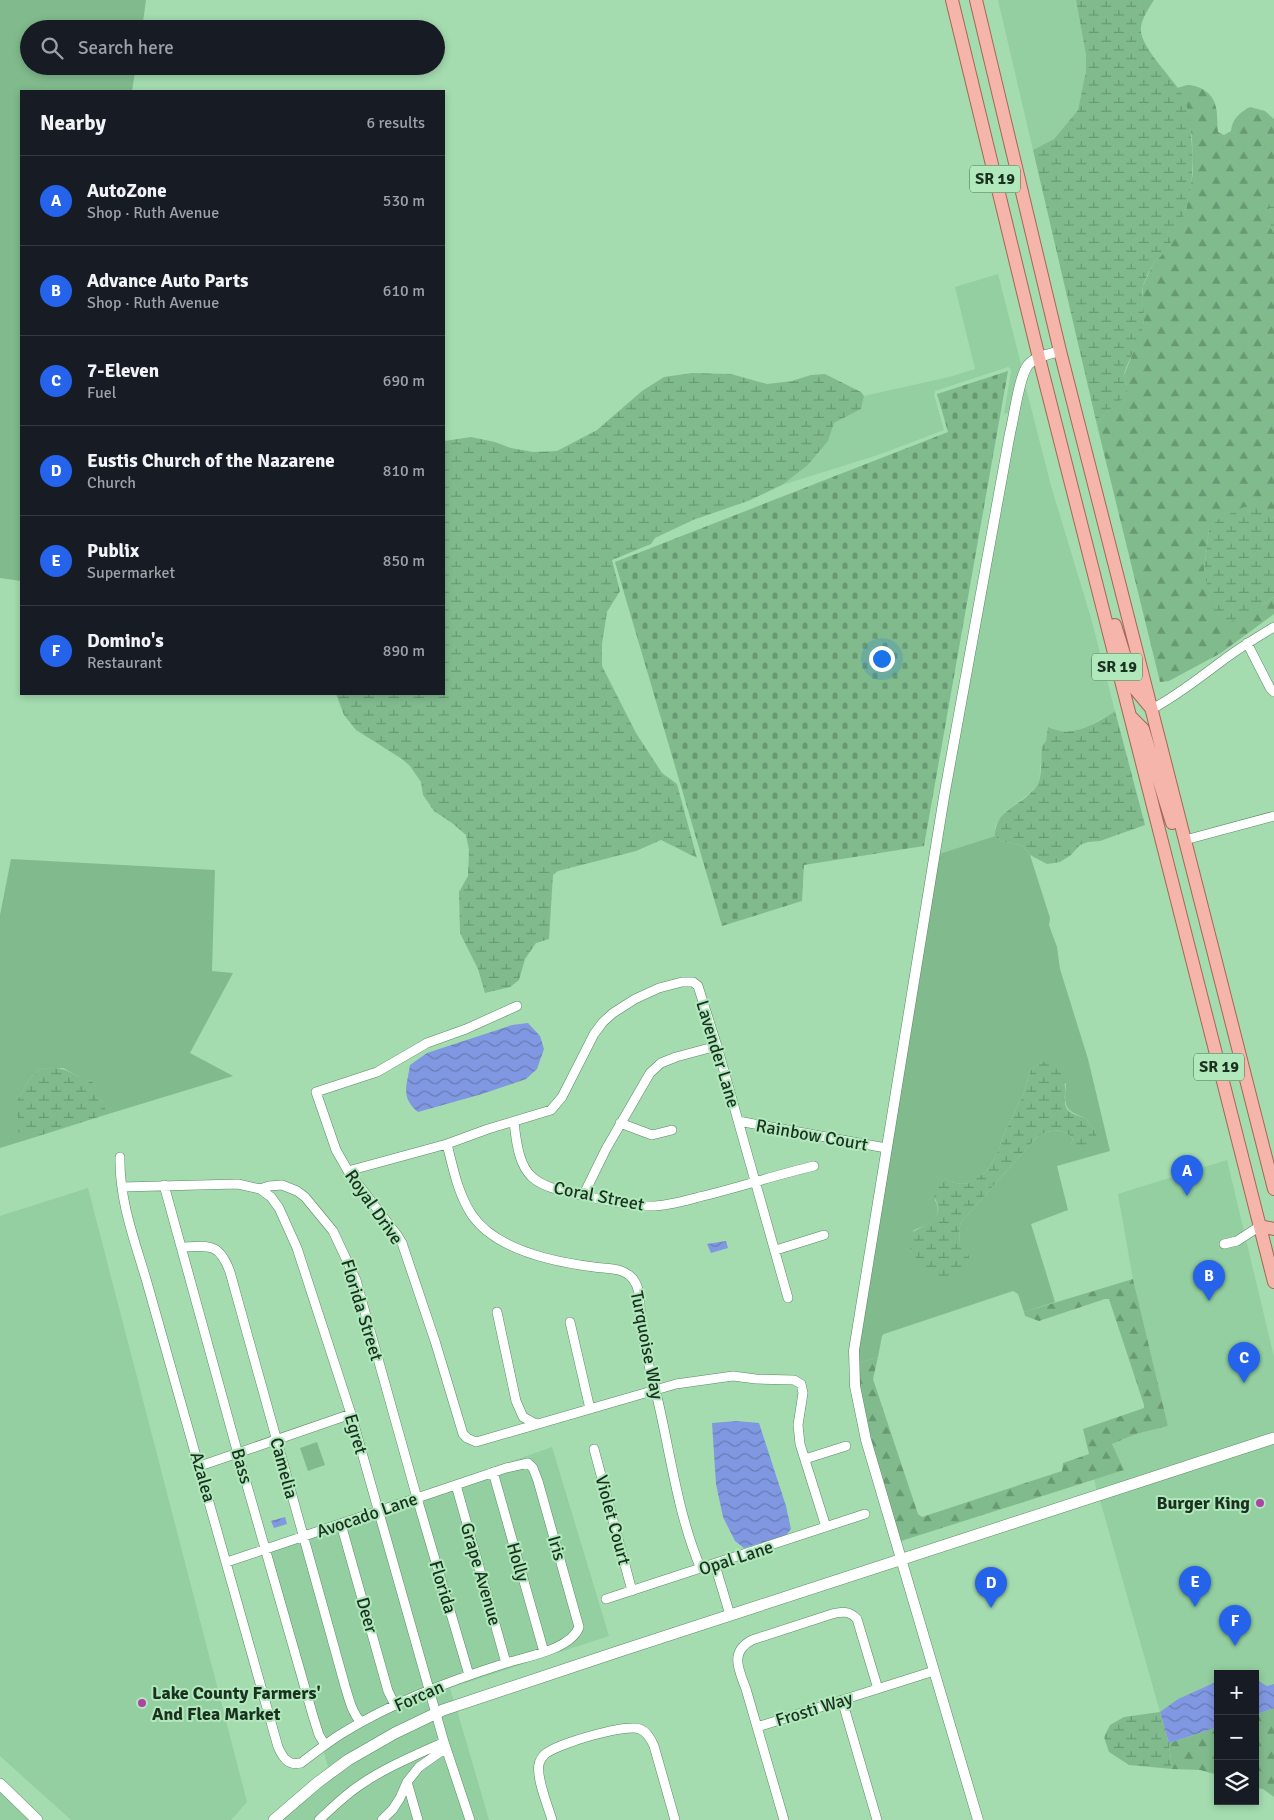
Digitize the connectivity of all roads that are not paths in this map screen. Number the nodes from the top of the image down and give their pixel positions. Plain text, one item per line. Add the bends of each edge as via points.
1 (952, 0) edge
2 (976, 0) edge
3 (1060, 351) junction
4 (1039, 358) junction
5 (1096, 583) junction
6 (1274, 626) edge
7 (1247, 643) junction
8 (1274, 692) edge
9 (1152, 709) junction
10 (1130, 715) junction
11 (1274, 816) edge
12 (1185, 840) junction
13 (1199, 895) junction
14 (517, 1006) dead end
15 (717, 1046) junction
16 (738, 1121) junction
17 (514, 1122) junction
18 (620, 1123) junction
19 (672, 1130) dead end
20 (447, 1144) junction
21 (886, 1148) junction
22 (120, 1158) dead end
23 (814, 1166) dead end
24 (348, 1171) junction
25 (755, 1182) junction
26 (164, 1185) junction
27 (122, 1187) junction
28 (260, 1189) junction
29 (1274, 1189) edge
30 (583, 1196) junction
31 (1260, 1226) junction
32 (1274, 1229) edge
33 (824, 1235) dead end
34 (1224, 1244) dead end
35 (181, 1247) junction
36 (776, 1250) junction
37 (1274, 1282) edge
38 (788, 1298) dead end
39 (497, 1312) dead end
40 (570, 1322) dead end
41 (655, 1388) junction
42 (590, 1409) junction
43 (351, 1414) junction
44 (536, 1424) junction
45 (1274, 1438) edge
46 (276, 1441) junction
47 (846, 1446) dead end
48 (594, 1448) dead end
49 (238, 1454) junction
50 (805, 1459) junction
51 (200, 1466) junction
52 (506, 1468) joint
53 (493, 1472) junction
54 (456, 1485) junction
55 (417, 1498) junction
56 (379, 1512) junction
57 (865, 1514) dead end
58 (342, 1524) junction
59 (826, 1528) junction
60 (303, 1537) junction
61 (265, 1550) junction
62 (902, 1559) junction
63 (227, 1562) junction
64 (715, 1565) junction
65 (701, 1569) junction
66 (632, 1591) junction
67 (606, 1599) dead end
68 (730, 1615) junction
69 (557, 1646) joint
70 (544, 1652) junction
71 (506, 1663) junction
72 (934, 1671) junction
73 (469, 1675) junction
74 (878, 1689) junction
75 (429, 1690) junction
76 (842, 1700) junction
77 (395, 1705) junction
78 (436, 1713) junction
79 (361, 1722) junction
80 (757, 1727) junction
81 (325, 1744) junction
82 (445, 1745) junction
83 (290, 1764) joint
84 (407, 1782) junction
85 (0, 1784) edge
86 (37, 1820) edge
87 (274, 1820) edge
88 (319, 1820) edge
89 (382, 1820) edge
90 (418, 1820) edge
91 (470, 1820) edge
92 (552, 1820) edge
93 (675, 1820) edge
94 (784, 1820) edge
95 (877, 1820) edge
96 (978, 1820) edge

1 - 4 main road, SR 19
2 - 3 main road, SR 19
3 - 4 street
3 - 9 main road, SR 19
4 - 5 main road, SR 19
4 - 21 street via 1028,365 1023,376 1008,448 954,743
5 - 9 main road via 1105,593 1135,689
5 - 10 main road, SR 19
6 - 7 street
7 - 8 street
7 - 9 street
9 - 12 main road, SR 19
10 - 13 main road via 1143,730 1190,880
10 - 31 main road, SR 19
11 - 12 street
12 - 13 main road, SR 19
13 - 29 main road, SR 19
14 - 24 street, Royal Drive via 427,1044 377,1072 316,1092 336,1150
15 - 16 street, Lavender Lane
15 - 17 street, Lavender Lane via 698,986 688,981 659,988 626,1003 603,1022 554,1108
15 - 18 street via 676,1057 655,1068
16 - 21 street, Rainbow Court
16 - 25 street, Lavender Lane
17 - 20 street, Lavender Lane
17 - 30 street, Coral Street via 518,1151 533,1180
18 - 19 street via 652,1135
18 - 30 street
20 - 24 street, Lavender Lane
20 - 41 street, Turquoise Way via 467,1206 488,1232 531,1254 620,1270 632,1278 639,1292 642,1329
21 - 62 street via 854,1364 858,1408
22 - 27 street, Azalea
23 - 25 street, Coral Street
24 - 44 street, Royal Drive via 402,1244 464,1434 476,1442
25 - 30 street, Coral Street via 658,1206 631,1205
25 - 36 street, Lavender Lane
26 - 27 street, Florida Street
26 - 28 street, Florida Street via 238,1184
26 - 35 street, Bass
27 - 51 street, Azalea via 131,1232
28 - 43 street, Egret via 279,1208 297,1248
28 - 55 street, Florida Street via 282,1185 298,1190 339,1242 356,1280
31 - 32 main road
31 - 34 street via 1237,1241
31 - 37 main road, SR 19
33 - 36 street
35 - 46 street, Camelia via 210,1248 225,1258
35 - 49 street, Bass
36 - 38 street, Lavender Lane
39 - 44 street via 516,1401 523,1417
40 - 42 street
41 - 42 street, Royal Drive
41 - 50 street, Royal Drive via 725,1376 794,1380 801,1384 803,1393 798,1432
41 - 65 street, Turquoise Way via 686,1526
42 - 44 street, Royal Drive
43 - 46 street
43 - 56 street, Egret
45 - 62 main road
46 - 49 street
46 - 60 street, Camelia
47 - 50 street
48 - 66 street, Violet Court
49 - 51 street
49 - 61 street, Bass
50 - 59 street
51 - 63 street, Azalea
52 - 53 street, Avocado Lane
52 - 69 street, Iris via 524,1463 533,1468 579,1623 573,1638
53 - 54 street, Avocado Lane
53 - 70 street, Holly
54 - 55 street, Avocado Lane
54 - 71 street, Grape Avenue
55 - 56 street, Avocado Lane
55 - 73 street, Florida
56 - 58 street, Avocado Lane
56 - 75 street, Egret
57 - 59 street, Opal Lane
58 - 60 street, Avocado Lane
58 - 77 street, Deer
59 - 64 street, Opal Lane
60 - 61 street, Avocado Lane
60 - 79 street, Camelia via 350,1702
61 - 63 street, Avocado Lane
61 - 81 street, Bass via 313,1716
62 - 68 main road
62 - 72 street
63 - 83 street, Azalea via 278,1747
64 - 65 street, Opal Lane
64 - 68 street
65 - 66 street, Opal Lane
66 - 67 street, Opal Lane
68 - 78 main road
69 - 70 street, Forcan
70 - 71 street, Forcan
71 - 73 street, Forcan
72 - 74 street, Frosti Way
72 - 96 street
73 - 75 street, Forcan
74 - 76 street, Frosti Way
74 - 80 street via 856,1618 846,1612 823,1617 752,1640 740,1648 739,1669
75 - 77 street, Forcan
75 - 78 street, Egret
76 - 80 street, Frosti Way
76 - 95 street
77 - 79 street, Forcan
78 - 82 street, Egret
78 - 87 main road via 348,1760
79 - 81 street, Forcan
80 - 94 street, Frosti Way
81 - 83 street, Forcan via 301,1763
82 - 84 street
82 - 88 street via 398,1763 361,1784
82 - 91 street, Egret
84 - 89 street via 397,1804
84 - 90 street
85 - 86 main road
92 - 93 street via 539,1770 542,1758 553,1749 626,1727 640,1729 650,1738

